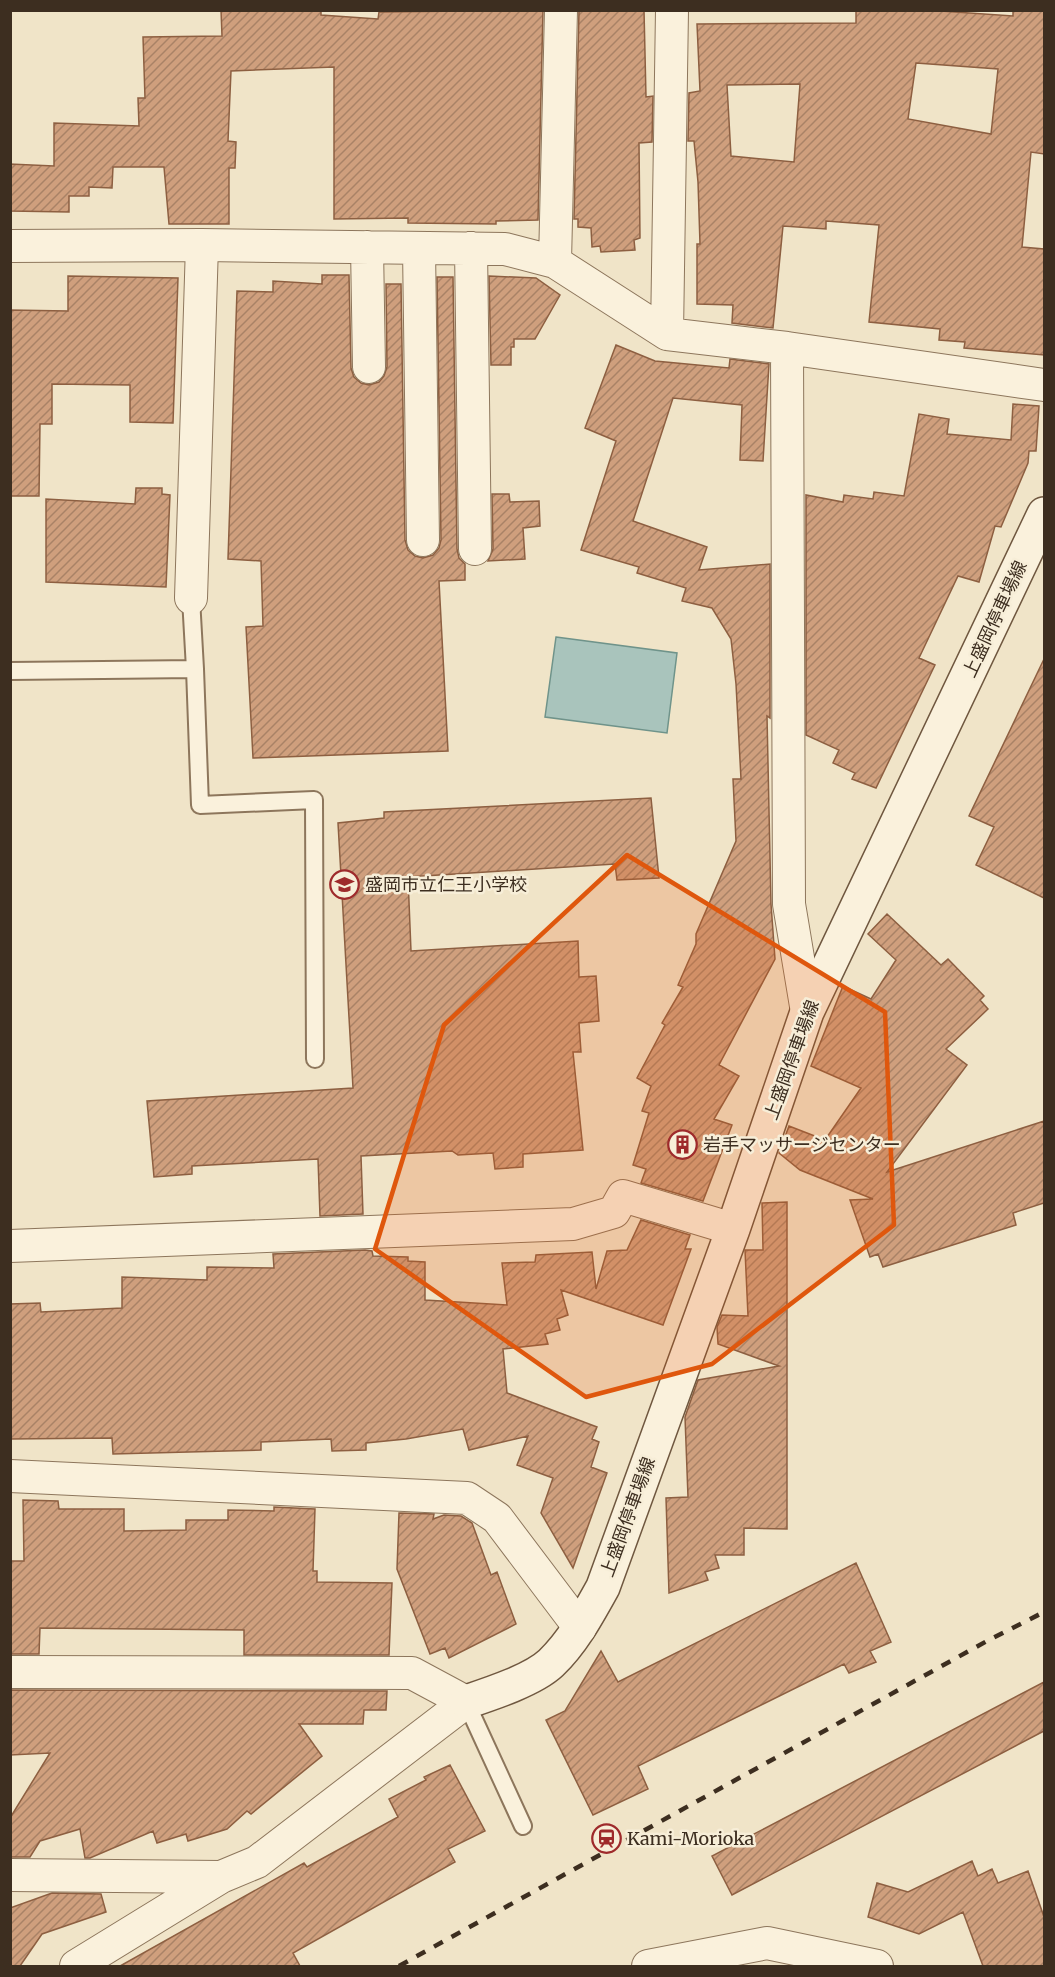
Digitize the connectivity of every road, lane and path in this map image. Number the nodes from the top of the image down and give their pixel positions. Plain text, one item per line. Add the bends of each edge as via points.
1 (561, 10) edge
2 (672, 10) edge
3 (202, 245) junction
4 (10, 246) edge
5 (367, 247) junction
6 (419, 248) junction
7 (471, 248) junction
8 (555, 262) junction
9 (668, 334) junction
10 (787, 348) junction
11 (369, 367) dead end
12 (1044, 385) edge
13 (1044, 514) edge
14 (423, 540) dead end
15 (475, 549) dead end
16 (191, 598) joint
17 (195, 669) junction
18 (10, 671) edge
19 (807, 1012) junction
20 (315, 1059) dead end
21 (733, 1229) junction
22 (10, 1246) edge
23 (10, 1476) edge
24 (580, 1628) junction
25 (10, 1672) edge
26 (466, 1702) junction
27 (523, 1826) dead end
28 (10, 1875) edge
29 (221, 1877) junction
30 (768, 1954) edge
31 (76, 1966) edge
32 (648, 1966) edge
33 (877, 1966) edge

1 - 8 street
2 - 9 street
3 - 4 street
3 - 5 street
3 - 16 street
5 - 6 street
5 - 11 street
6 - 7 street
6 - 14 street
7 - 8 street via 505,249
7 - 15 street
8 - 9 street
9 - 10 street
10 - 12 street
10 - 19 street via 789,904
13 - 19 main road, 上盛岡停車場線
16 - 17 lane
17 - 18 lane
17 - 20 lane via 200,805 314,800
19 - 21 main road, 上盛岡停車場線
21 - 22 street via 623,1196 614,1212 573,1224
21 - 24 main road, 上盛岡停車場線 via 603,1587
23 - 24 street via 467,1498 497,1518
24 - 26 main road, 上盛岡停車場線 via 549,1665 506,1688
25 - 26 street via 412,1673
26 - 27 lane
26 - 29 street via 257,1862
28 - 29 street
29 - 31 street
30 - 32 street
30 - 33 street

